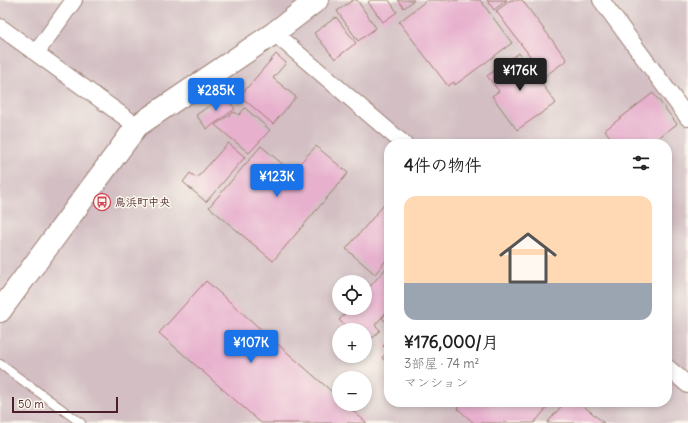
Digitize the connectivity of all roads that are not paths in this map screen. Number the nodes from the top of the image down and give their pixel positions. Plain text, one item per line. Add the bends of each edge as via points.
1 (74, 0) edge
2 (317, 0) edge
3 (601, 0) edge
4 (0, 26) edge
5 (274, 33) junction
6 (36, 53) junction
7 (688, 118) edge
8 (137, 126) junction
9 (398, 139) edge
10 (0, 311) edge
11 (0, 364) edge
12 (672, 371) edge
13 (688, 385) edge
14 (81, 423) edge

1 - 6 street
2 - 5 street
3 - 7 street
4 - 6 street
5 - 8 street
5 - 9 street
6 - 8 street
8 - 10 street
11 - 14 lane
12 - 13 street

